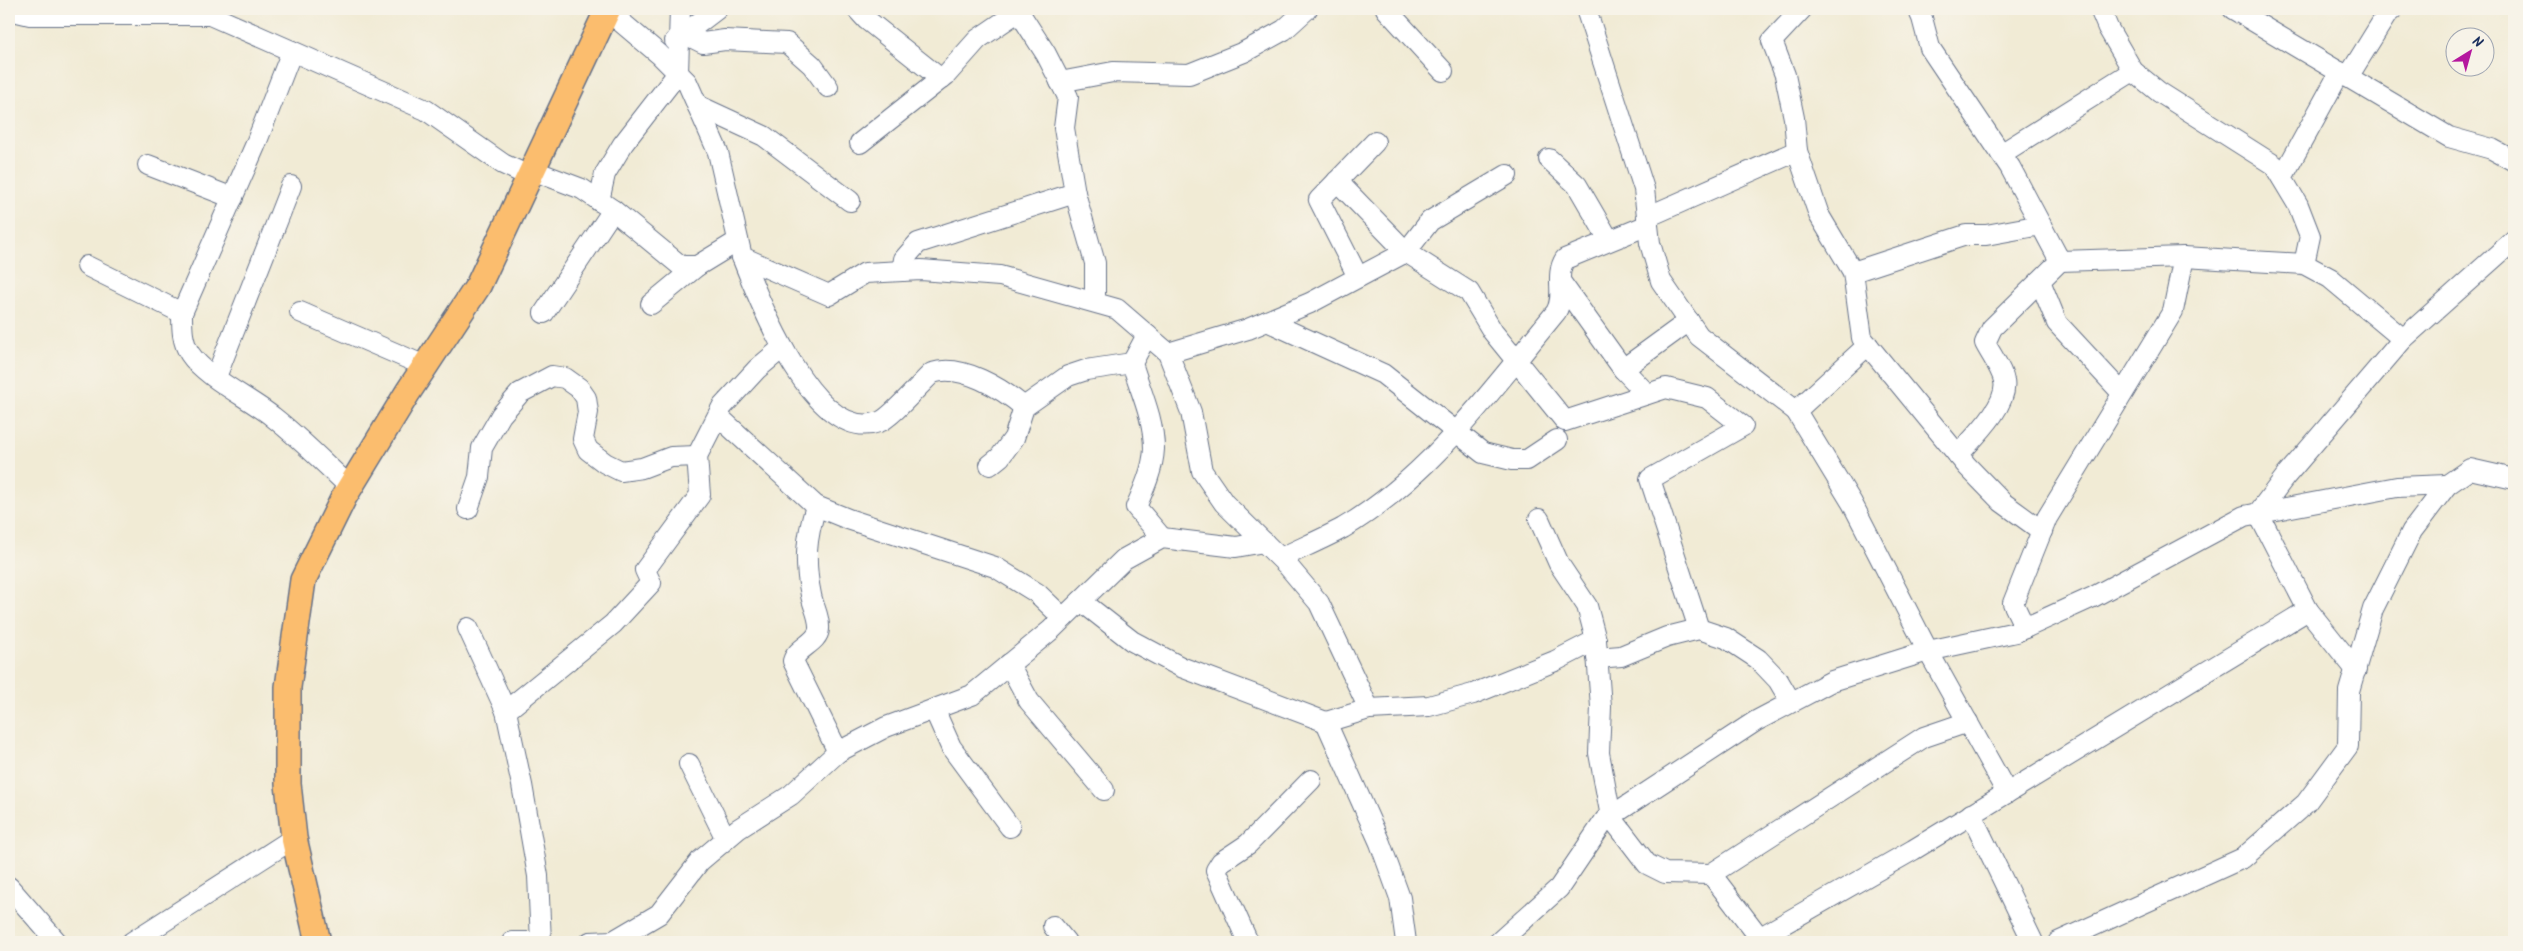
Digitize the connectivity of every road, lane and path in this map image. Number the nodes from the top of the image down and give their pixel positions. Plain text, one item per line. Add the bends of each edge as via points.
1 (680, 9) edge
2 (717, 9) edge
3 (857, 9) edge
4 (1307, 9) edge
5 (1386, 9) edge
6 (1586, 9) edge
7 (1802, 9) edge
8 (1918, 9) edge
9 (2100, 9) edge
10 (2233, 9) edge
11 (2393, 9) edge
12 (9, 10) edge
13 (606, 10) edge
14 (1019, 10) edge
15 (683, 36) junction
16 (292, 51) junction
17 (658, 54) junction
18 (1443, 71) dead end
19 (2133, 71) junction
20 (678, 73) junction
21 (2344, 75) junction
22 (941, 79) junction
23 (1060, 82) junction
24 (828, 87) dead end
25 (697, 105) junction
26 (1375, 142) dead end
27 (860, 143) dead end
28 (1797, 151) junction
29 (2001, 154) junction
30 (1549, 159) dead end
31 (2514, 161) edge
32 (148, 165) dead end
33 (531, 173) junction
34 (1507, 175) dead end
35 (2282, 178) junction
36 (1337, 181) junction
37 (291, 186) dead end
38 (1075, 193) junction
39 (232, 198) junction
40 (850, 201) dead end
41 (606, 205) junction
42 (1647, 221) junction
43 (2041, 225) junction
44 (1609, 240) junction
45 (2514, 240) edge
46 (740, 249) junction
47 (1406, 252) junction
48 (2184, 257) junction
49 (2060, 261) junction
50 (2304, 264) junction
51 (87, 266) dead end
52 (697, 266) junction
53 (902, 271) junction
54 (1853, 272) junction
55 (1358, 277) junction
56 (1559, 280) junction
57 (2040, 281) junction
58 (1095, 302) junction
59 (651, 304) dead end
60 (300, 312) dead end
61 (544, 313) dead end
62 (182, 314) junction
63 (1267, 321) junction
64 (1689, 321) junction
65 (1147, 335) junction
66 (2403, 339) junction
67 (1868, 345) junction
68 (782, 348) junction
69 (1168, 352) junction
70 (1516, 361) junction
71 (1132, 363) junction
72 (425, 366) junction
73 (1623, 369) junction
74 (216, 377) junction
75 (2122, 393) junction
76 (1647, 394) junction
77 (1024, 408) junction
78 (1796, 411) junction
79 (718, 416) junction
80 (1458, 432) junction
81 (1557, 440) dead end
82 (1958, 455) junction
83 (697, 456) junction
84 (990, 464) dead end
85 (2514, 479) edge
86 (2447, 485) junction
87 (350, 487) junction
88 (816, 506) junction
89 (468, 509) dead end
90 (2258, 513) junction
91 (1539, 519) dead end
92 (2042, 531) junction
93 (1162, 538) junction
94 (1264, 542) junction
95 (1281, 558) junction
96 (1081, 601) junction
97 (2308, 610) junction
98 (1063, 618) junction
99 (468, 628) dead end
100 (2026, 628) junction
101 (1700, 629) junction
102 (1597, 649) junction
103 (1928, 652) junction
104 (1009, 664) junction
105 (2356, 670) junction
106 (1791, 702) junction
107 (934, 709) junction
108 (1369, 709) junction
109 (506, 711) junction
110 (1326, 722) junction
111 (1968, 722) junction
112 (838, 752) junction
113 (689, 764) dead end
114 (1311, 780) dead end
115 (1104, 790) dead end
116 (2007, 793) junction
117 (1971, 814) junction
118 (1611, 817) junction
119 (1010, 827) dead end
120 (294, 838) junction
121 (726, 839) junction
122 (1711, 874) junction
123 (9, 888) edge
124 (1053, 926) dead end
125 (1761, 940) edge
126 (57, 942) edge
127 (132, 942) edge
128 (318, 942) edge
129 (512, 942) edge
130 (540, 942) edge
131 (590, 942) edge
132 (614, 942) edge
133 (1066, 942) edge
134 (1248, 942) edge
135 (1406, 942) edge
136 (1499, 942) edge
137 (2033, 942) edge
138 (2060, 942) edge

1 - 15 street
2 - 15 street
3 - 22 street
4 - 23 street via 1284,30 1244,52 1190,74 1113,72
5 - 18 street
6 - 42 street via 1644,189
7 - 28 street via 1772,41 1785,75
8 - 29 street via 1930,48
9 - 19 street
10 - 21 street
11 - 21 street
12 - 16 street via 30,14 210,15
13 - 17 street
13 - 33 main road
14 - 22 street via 978,39
14 - 23 street
15 - 17 street
15 - 20 street
15 - 24 street via 703,43 725,40 787,43 812,65
16 - 33 street via 426,110 503,164
16 - 39 street
17 - 20 street
19 - 29 street
19 - 35 street via 2159,92 2274,165
20 - 25 street via 687,82
20 - 41 street via 623,144 605,174
21 - 31 street via 2449,137 2492,149
21 - 35 street
22 - 27 street
23 - 38 street via 1068,96 1064,128
25 - 40 street via 764,136
25 - 46 street via 718,152
26 - 36 street
28 - 42 street
28 - 54 street via 1819,215
29 - 43 street
30 - 44 street via 1577,185
32 - 39 street
33 - 41 street via 582,189
33 - 72 main road via 478,286
34 - 47 street via 1430,222
35 - 50 street via 2298,205 2310,236
36 - 47 street
36 - 55 street via 1319,200
37 - 74 street
38 - 53 street via 918,243 904,259
38 - 58 street via 1095,263
39 - 62 street
41 - 52 street via 681,266
41 - 61 street
42 - 44 street
42 - 64 street via 1661,282
43 - 49 street
43 - 54 street via 1986,235 1966,235
44 - 56 street via 1565,259
45 - 66 street
46 - 52 street
46 - 53 street via 829,295 866,273
46 - 68 street via 761,306
47 - 55 street
47 - 70 street via 1469,292 1493,332
48 - 49 street
48 - 50 street
48 - 75 street via 2173,311
49 - 57 street
50 - 66 street via 2330,278
51 - 62 street
52 - 59 street
53 - 58 street via 1000,276
54 - 67 street via 1862,338
55 - 63 street via 1310,303
56 - 70 street via 1561,303
56 - 73 street
57 - 75 street via 2057,323
57 - 82 street via 1988,335 1985,343 2004,381 2004,390 1991,417
58 - 65 street via 1117,309
60 - 72 street
62 - 74 street via 182,329 191,356
63 - 69 street
63 - 80 street via 1383,374
64 - 73 street
64 - 78 street via 1700,336
65 - 69 street
65 - 71 street
66 - 90 street
67 - 78 street
67 - 82 street
68 - 77 street via 810,390 836,414 853,424 867,426 882,422 932,373 941,370 960,372 1001,388
68 - 79 street via 757,369 722,407
69 - 94 street via 1191,412 1202,471 1224,503
70 - 76 street via 1565,421
70 - 80 street
71 - 77 street via 1068,376
71 - 93 street via 1150,417 1154,449 1147,480 1136,507
72 - 87 main road
73 - 76 street
74 - 87 street via 273,417
75 - 92 street
76 - 101 street via 1666,388 1707,398 1744,426 1650,479
77 - 84 street via 1014,438 1000,457
78 - 103 street via 1852,503
79 - 83 street
79 - 88 street
80 - 81 street via 1483,453 1512,460 1527,460
80 - 95 street via 1386,498 1343,528
82 - 92 street via 2002,502
83 - 89 street via 671,457 642,468 621,471 605,463 588,450 583,439 588,412 586,398 565,378 552,376 520,393 500,415 482,448 479,477
83 - 109 street via 700,494 645,570 651,583 613,624
85 - 86 street via 2470,469
86 - 90 street via 2397,488
86 - 105 street via 2412,531 2373,609
87 - 120 main road via 303,580 288,687 288,784
88 - 98 street via 995,567 1037,593
88 - 112 street via 805,556 820,628 818,636 794,656 793,661
90 - 97 street
90 - 100 street via 2244,516 2093,597
91 - 102 street via 1559,564 1587,606
92 - 100 street via 2013,603
93 - 94 street via 1236,547
93 - 96 street via 1124,559
94 - 95 street
95 - 108 street via 1319,603
96 - 98 street
96 - 110 street via 1132,640 1181,667
97 - 105 street
97 - 116 street
98 - 104 street
99 - 109 street
100 - 103 street
101 - 102 street via 1666,637 1621,656
101 - 106 street via 1726,638 1758,659 1778,680
102 - 108 street via 1555,660 1473,694 1429,706
102 - 118 street via 1601,706 1599,753
103 - 106 street via 1832,681
103 - 111 street
104 - 107 street via 972,695
104 - 115 street via 1030,701
105 - 138 street via 2349,691 2348,746 2306,804 2243,858
106 - 118 street via 1756,721
107 - 112 street via 886,727
107 - 119 street via 951,747
108 - 110 street
109 - 130 street via 538,876
110 - 135 street via 1380,843 1400,898
111 - 116 street
111 - 122 street via 1924,737
112 - 121 street via 791,795
113 - 121 street
114 - 134 street via 1248,844 1221,862 1216,870
116 - 117 street
117 - 125 street
117 - 137 street
118 - 122 street via 1647,864 1665,874
118 - 136 street via 1605,820 1559,888
120 - 127 street
120 - 128 main road
121 - 132 street via 700,862 660,914
122 - 125 street
123 - 126 street
124 - 133 street
129 - 130 street
131 - 132 street

